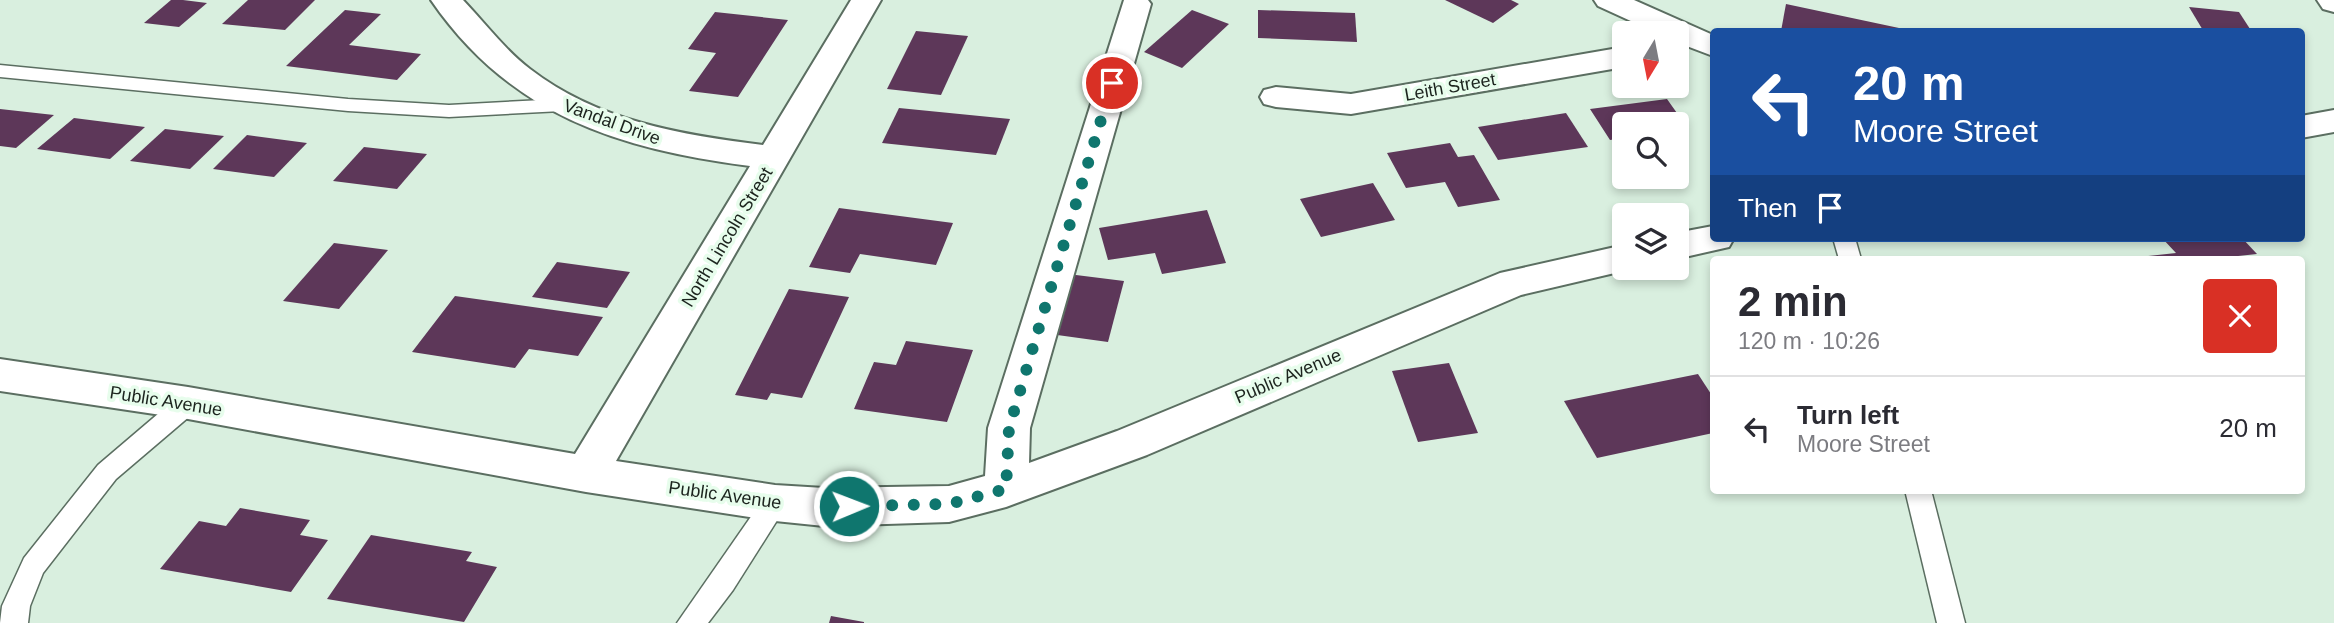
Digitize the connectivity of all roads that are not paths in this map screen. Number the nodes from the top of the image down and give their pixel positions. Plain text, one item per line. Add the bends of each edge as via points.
1 (446, 0) edge
2 (866, 0) edge
3 (1609, 0) edge
4 (1136, 4) dead end
5 (1666, 20) edge
6 (1710, 45) edge
7 (1612, 59) edge
8 (0, 71) edge
9 (1276, 97) dead end
10 (562, 105) junction
11 (2334, 121) edge
12 (2305, 126) edge
13 (774, 158) junction
14 (1710, 239) edge
15 (1689, 243) edge
16 (1612, 261) edge
17 (0, 375) edge
18 (188, 403) junction
19 (586, 474) junction
20 (1006, 489) junction
21 (1919, 494) edge
22 (775, 503) junction
23 (14, 623) edge
24 (691, 623) edge
25 (1951, 623) edge

1 - 10 street, Vandal Drive via 519,76
2 - 13 street, North Lincoln Street
3 - 5 street
4 - 20 street via 1009,428
5 - 6 street
7 - 9 street, Leith Street via 1351,104
8 - 10 lane via 348,105 437,110
10 - 13 street, Vandal Drive via 659,141
11 - 12 street
13 - 19 street, North Lincoln Street
14 - 15 street
16 - 20 street, Public Avenue via 1513,283 1132,443
17 - 18 street, Public Avenue
18 - 19 street, Public Avenue
18 - 23 lane via 99,482 33,566
19 - 22 street, Public Avenue
20 - 22 street, Public Avenue via 949,504 824,507
21 - 25 lane
22 - 24 lane

